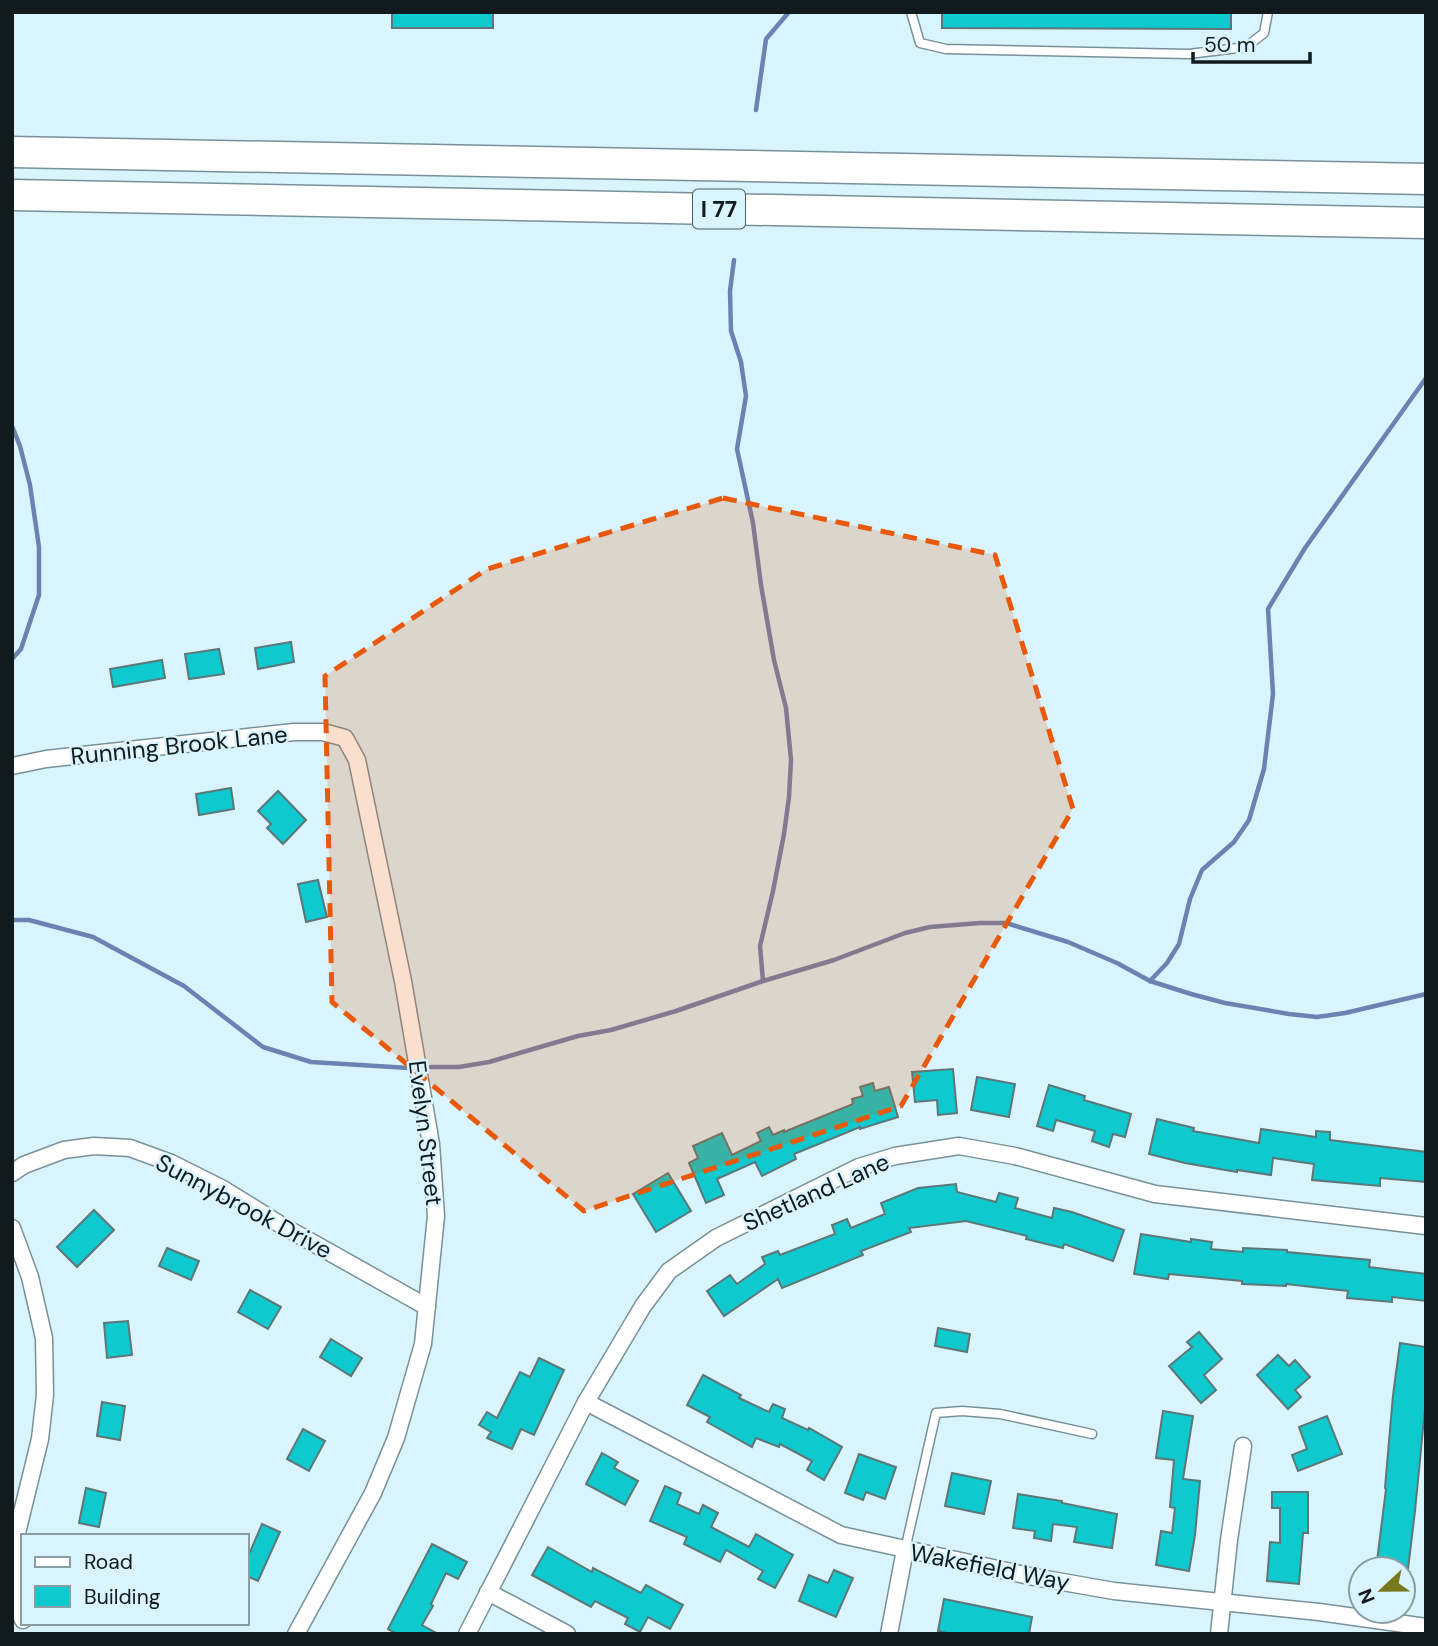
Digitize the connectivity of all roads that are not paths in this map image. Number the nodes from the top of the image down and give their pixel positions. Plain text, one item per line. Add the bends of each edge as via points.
1 (911, 12) edge
2 (1268, 12) edge
3 (12, 152) edge
4 (1426, 179) edge
5 (12, 195) edge
6 (1426, 223) edge
7 (345, 738) joint
8 (12, 766) edge
9 (12, 1172) edge
10 (1426, 1226) edge
11 (12, 1228) edge
12 (427, 1307) junction
13 (586, 1402) junction
14 (1092, 1434) dead end
15 (1243, 1446) dead end
16 (905, 1550) junction
17 (488, 1592) junction
18 (1223, 1602) junction
19 (21, 1616) edge
20 (1426, 1627) edge
21 (296, 1634) edge
22 (467, 1634) edge
23 (567, 1634) edge
24 (888, 1634) edge
25 (1219, 1634) edge

1 - 2 lane via 920,43 946,50 1189,54 1246,47 1264,33
3 - 4 highway, I 77
5 - 6 highway, I 77
7 - 8 street, Running Brook Lane via 293,732
7 - 12 street, Evelyn Street via 357,760 431,1144 436,1216
9 - 12 street, Sunnybrook Drive via 64,1150 130,1148 223,1189
10 - 13 street, Shetland Lane via 1155,1194 1015,1156 958,1146 895,1156 859,1167 716,1238 669,1271
11 - 19 street via 30,1277 44,1338 40,1439 16,1537 13,1574
12 - 21 street, Evelyn Street via 423,1344 396,1438 373,1493
13 - 16 street, Wakefield Way via 841,1535
13 - 17 street, Shetland Lane
14 - 16 lane via 1000,1414 936,1413
15 - 18 street
16 - 18 street, Wakefield Way via 1114,1591
16 - 24 street
17 - 22 street, Shetland Lane
17 - 23 street
18 - 20 street, Wakefield Way
18 - 25 street

